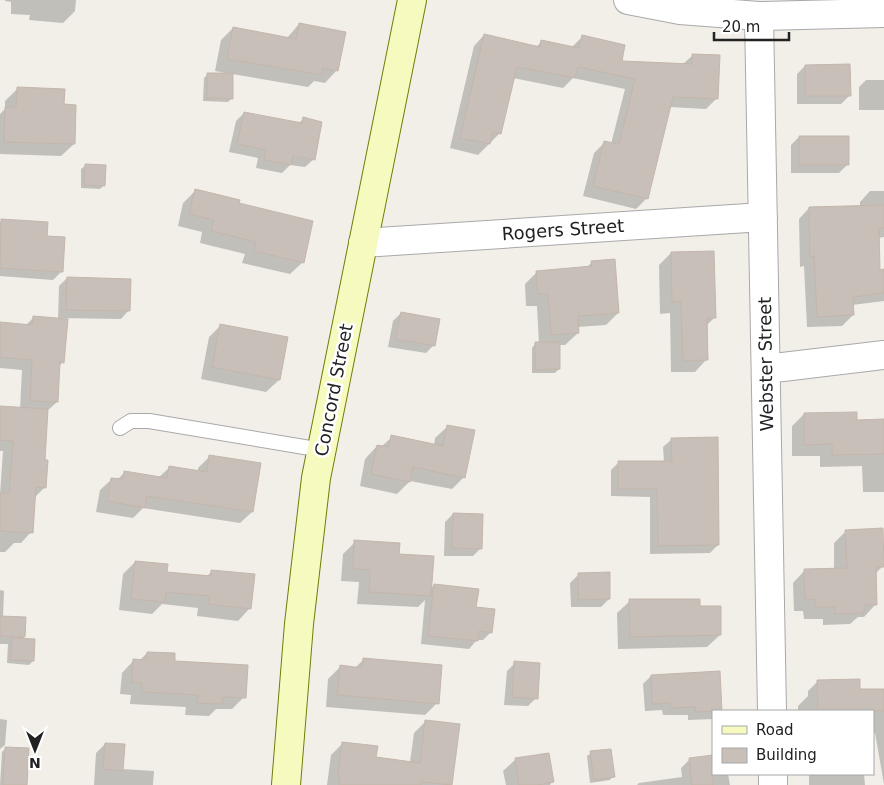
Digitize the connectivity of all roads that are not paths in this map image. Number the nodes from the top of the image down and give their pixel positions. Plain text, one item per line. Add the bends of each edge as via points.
1 (412, 0) edge
2 (628, 0) edge
3 (884, 13) edge
4 (759, 16) junction
5 (763, 217) junction
6 (363, 243) junction
7 (884, 355) edge
8 (766, 370) junction
9 (120, 428) dead end
10 (322, 450) junction
11 (772, 710) edge
12 (286, 785) edge

1 - 6 main road, Concord Street
2 - 4 street via 680,10
3 - 4 street
4 - 5 street, Webster Street
5 - 6 street, Rogers Street
5 - 8 street, Webster Street
6 - 10 main road, Concord Street
7 - 8 street
8 - 11 street, Webster Street
9 - 10 lane via 131,421 149,421
10 - 12 main road, Concord Street via 308,536

